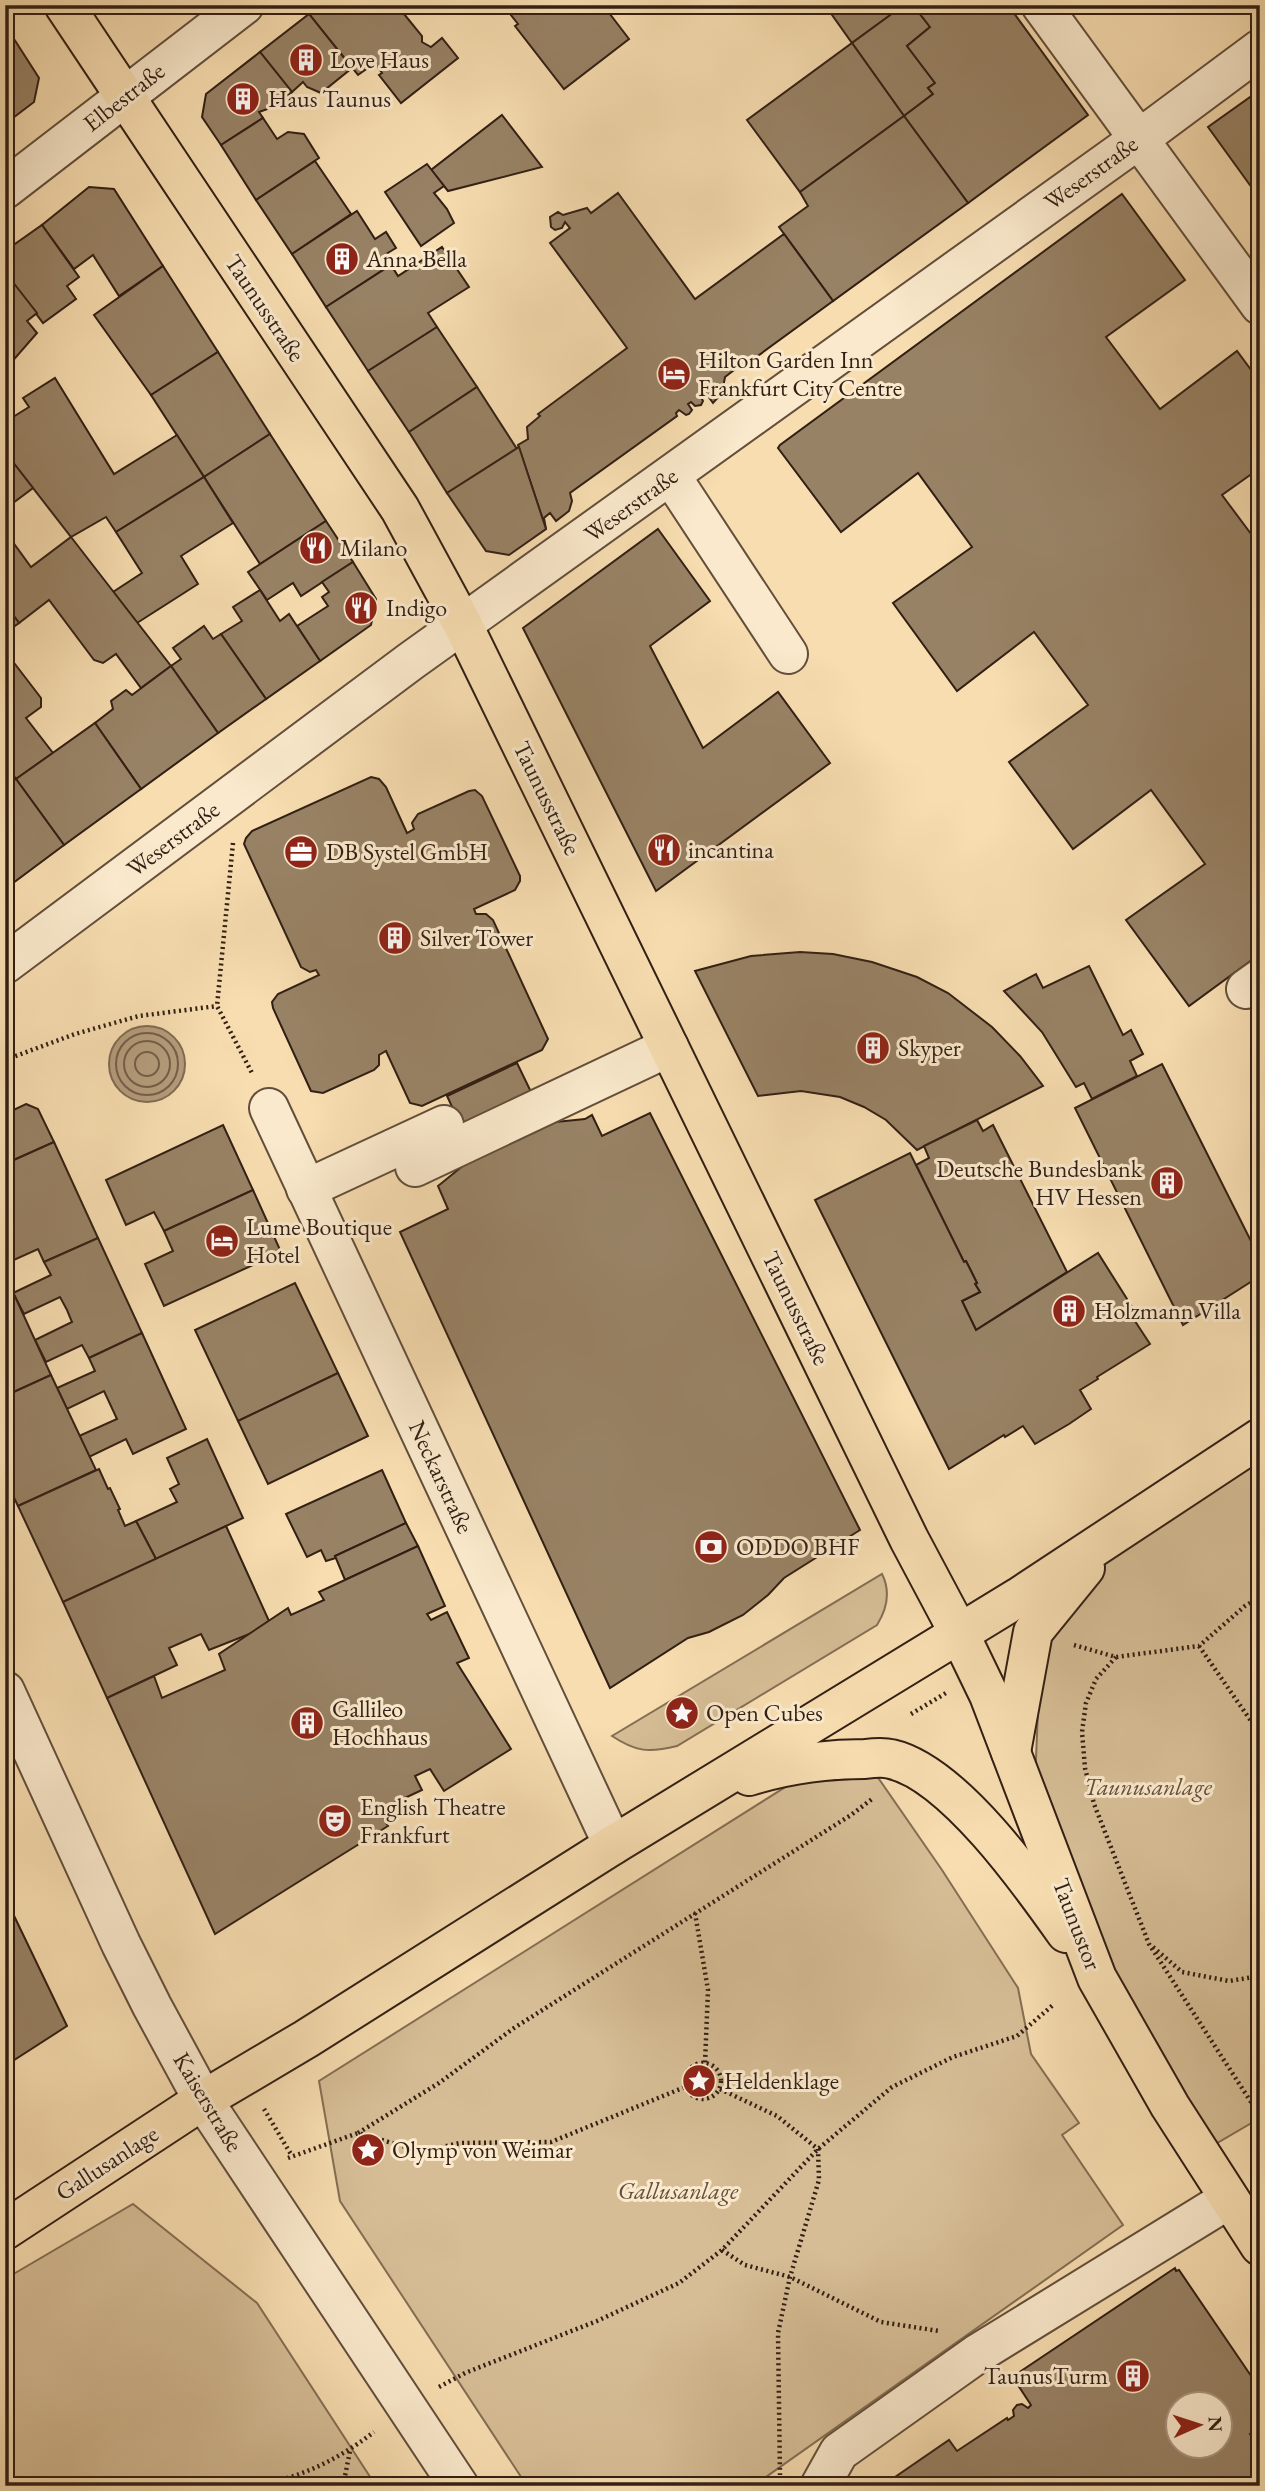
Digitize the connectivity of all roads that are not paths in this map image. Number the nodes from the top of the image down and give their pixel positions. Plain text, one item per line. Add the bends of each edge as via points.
1 (64, 5) edge
2 (244, 5) edge
3 (1041, 5) edge
4 (1260, 50) edge
5 (124, 97) junction
6 (1139, 139) junction
7 (5, 189) edge
8 (1260, 305) edge
9 (671, 476) junction
10 (463, 625) junction
11 (788, 654) dead end
12 (5, 964) edge
13 (668, 1047) junction
14 (560, 1072) dead end
15 (269, 1108) road end
16 (415, 1167) dead end
17 (306, 1189) junction
18 (1260, 1438) edge
19 (1108, 1539) junction
20 (959, 1633) junction
21 (5, 1691) edge
22 (1011, 1752) junction
23 (707, 1789) junction
24 (613, 1845) junction
25 (1097, 1978) junction
26 (203, 2099) junction
27 (1229, 2199) junction
28 (5, 2230) edge
29 (1260, 2246) edge
30 (459, 2486) edge
31 (820, 2486) edge

1 - 5 main road, Taunusstraße
2 - 5 street, Elbestraße
3 - 6 street
4 - 6 street, Weserstraße
5 - 7 street, Elbestraße
5 - 10 main road, Taunusstraße via 400,509
6 - 8 street
6 - 9 street, Weserstraße
9 - 10 street, Weserstraße
9 - 11 street
10 - 12 street, Weserstraße
10 - 13 main road, Taunusstraße
13 - 16 street
13 - 20 main road, Taunusstraße
14 - 17 street
15 - 17 street, Neckarstraße
17 - 24 street, Neckarstraße
18 - 19 main road
19 - 20 main road
19 - 22 main road via 1033,1632
20 - 22 main road, Taunustor
20 - 23 main road, Gallusanlage
21 - 26 street, Kaiserstraße via 121,1944
22 - 25 main road, Taunustor
23 - 24 main road, Gallusanlage
23 - 25 main road via 824,1759 891,1758 929,1774 997,1842
24 - 26 main road, Gallusanlage
25 - 27 main road, Taunustor
26 - 28 main road, Gallusanlage
26 - 30 street, Kaiserstraße
27 - 29 main road, Taunustor
27 - 31 street via 977,2354 839,2452

